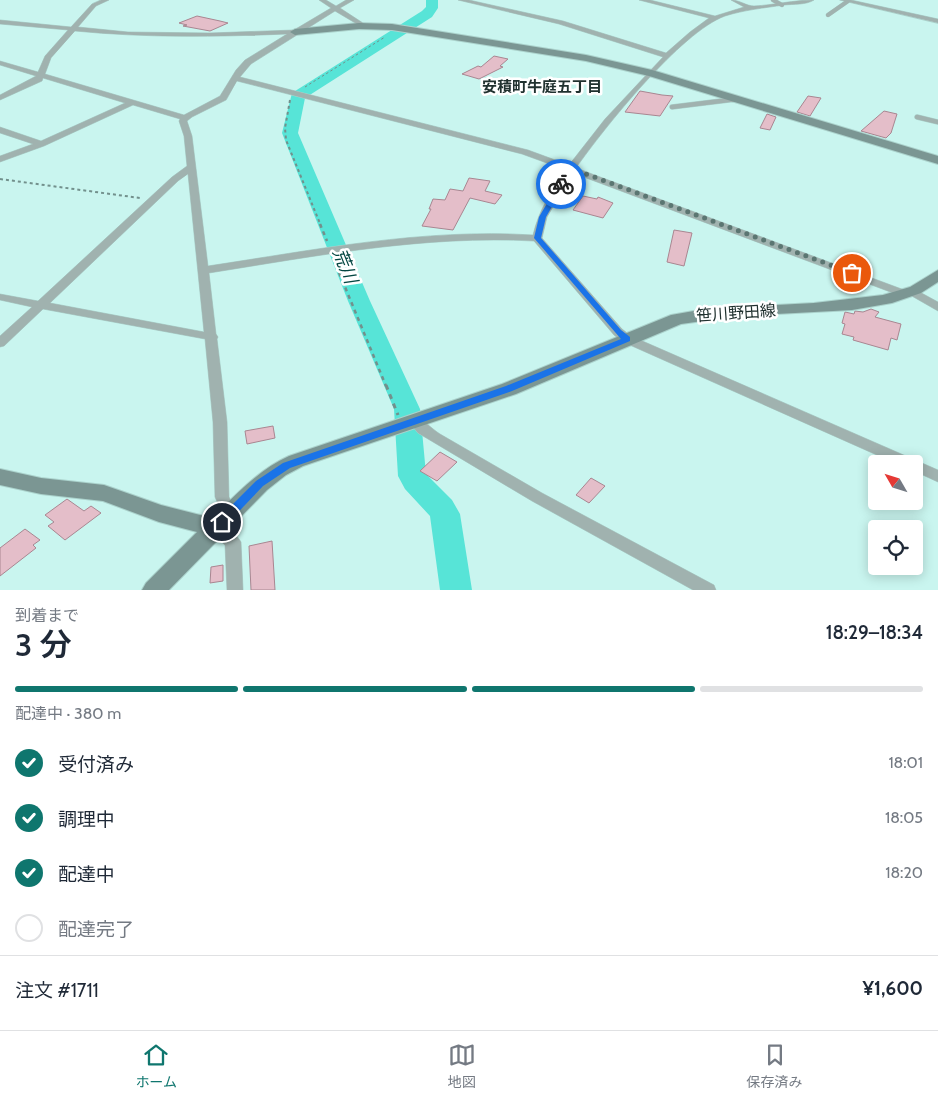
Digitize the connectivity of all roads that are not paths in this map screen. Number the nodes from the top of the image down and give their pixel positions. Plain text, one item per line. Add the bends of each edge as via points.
1 (106, 0) edge
2 (322, 0) edge
3 (351, 0) edge
4 (461, 0) edge
5 (642, 0) edge
6 (734, 0) edge
7 (773, 0) edge
8 (811, 0) edge
9 (846, 1) edge
10 (782, 4) junction
11 (336, 8) junction
12 (752, 9) junction
13 (828, 15) dead end
14 (715, 18) junction
15 (938, 21) edge
16 (0, 22) edge
17 (364, 26) junction
18 (74, 29) junction
19 (295, 32) junction
20 (667, 56) junction
21 (0, 63) edge
22 (652, 73) junction
23 (40, 75) junction
24 (235, 78) junction
25 (0, 98) edge
26 (737, 99) junction
27 (133, 102) junction
28 (672, 107) dead end
29 (918, 117) dead end
30 (185, 118) junction
31 (938, 122) edge
32 (0, 130) edge
33 (41, 144) junction
34 (0, 159) edge
35 (938, 160) edge
36 (190, 168) junction
37 (570, 168) junction
38 (537, 238) junction
39 (204, 270) junction
40 (938, 275) edge
41 (908, 293) junction
42 (0, 297) edge
43 (42, 305) junction
44 (938, 307) edge
45 (212, 336) junction
46 (627, 339) junction
47 (0, 343) edge
48 (409, 424) junction
49 (891, 455) edge
50 (923, 469) edge
51 (938, 476) edge
52 (0, 477) edge
53 (223, 522) junction
54 (154, 590) edge
55 (235, 590) edge
56 (708, 590) edge

1 - 18 street via 94,5
2 - 11 street
3 - 11 street
4 - 20 street via 561,22
5 - 14 street
6 - 12 street
7 - 10 lane
8 - 10 street
9 - 13 lane
9 - 15 street
10 - 12 street
11 - 17 street
11 - 19 street
12 - 14 street
14 - 20 street via 699,27
16 - 18 street
17 - 19 street
17 - 22 street via 399,28 586,58
18 - 19 street via 195,35
18 - 23 street via 48,58
19 - 24 street via 248,62
20 - 22 street
21 - 23 street
22 - 26 street
22 - 37 street
23 - 25 street via 33,82
23 - 27 street
24 - 30 street via 220,102
24 - 37 street via 526,152
26 - 28 lane
26 - 35 street
27 - 30 street
27 - 33 street
29 - 31 lane
30 - 36 street
32 - 33 street
33 - 34 street
36 - 39 street
36 - 43 street
37 - 38 street via 543,217
37 - 41 street
38 - 39 street via 418,239
38 - 46 street
39 - 45 street
40 - 41 street, 笹川野田線
41 - 44 street
41 - 46 street, 笹川野田線 via 813,309 692,315
42 - 43 street
43 - 45 street
43 - 47 street
45 - 53 street via 220,422
46 - 48 street, 笹川野田線 via 542,376
46 - 49 street
48 - 53 street, 笹川野田線 via 310,455 278,469
48 - 56 street
50 - 51 street
52 - 53 street via 41,486 104,493 159,513
53 - 54 street, 笹川野田線
53 - 55 street via 233,542

